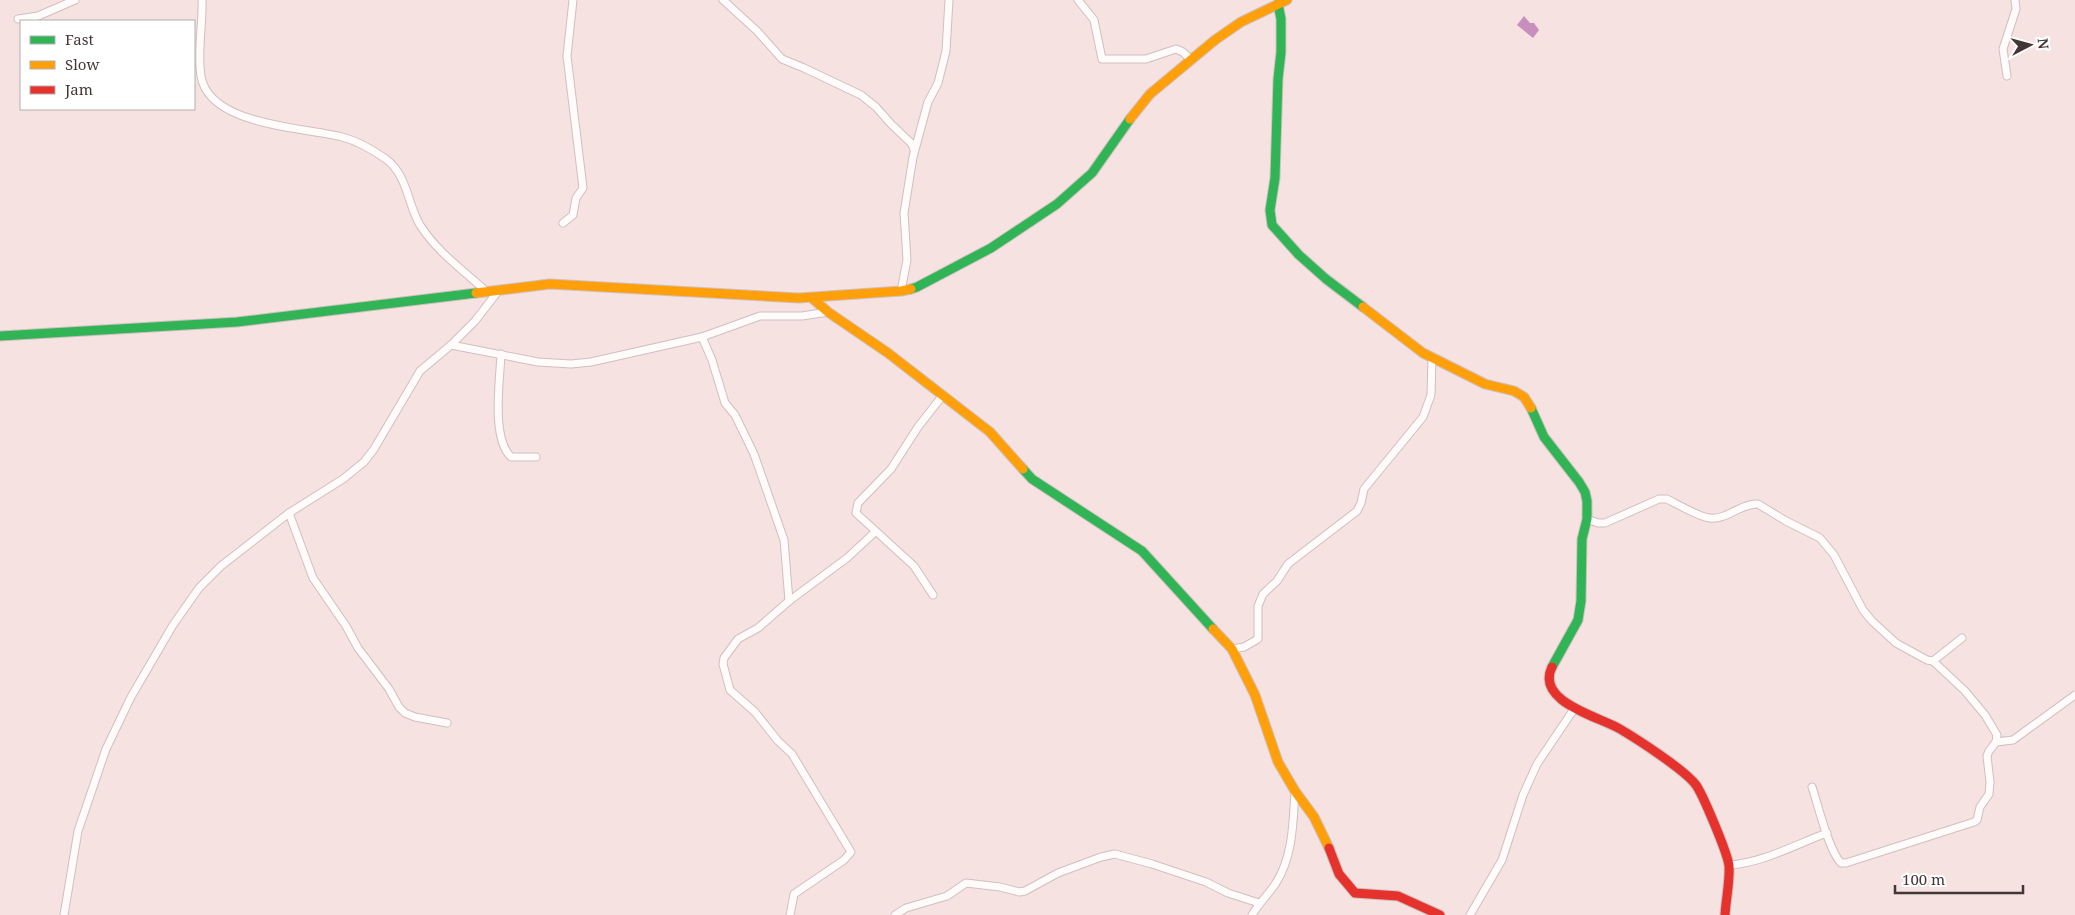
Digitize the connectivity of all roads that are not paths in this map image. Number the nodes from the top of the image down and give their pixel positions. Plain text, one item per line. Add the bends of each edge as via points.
1 (75, 0) edge
2 (202, 0) edge
3 (573, 0) edge
4 (723, 0) edge
5 (949, 0) edge
6 (1078, 0) edge
7 (1287, 0) edge
8 (2015, 0) edge
9 (1278, 4) junction
10 (18, 19) dead end
11 (1191, 60) junction
12 (2008, 76) dead end
13 (914, 150) junction
14 (563, 223) dead end
15 (500, 290) junction
16 (487, 292) junction
17 (900, 292) junction
18 (812, 298) junction
19 (828, 312) junction
20 (0, 336) edge
21 (702, 337) junction
22 (450, 345) junction
23 (500, 354) junction
24 (1432, 357) junction
25 (943, 395) junction
26 (536, 457) dead end
27 (289, 513) junction
28 (1587, 519) junction
29 (875, 532) junction
30 (932, 595) dead end
31 (789, 602) junction
32 (1962, 638) dead end
33 (1232, 649) junction
34 (1933, 661) junction
35 (2075, 695) edge
36 (1574, 709) junction
37 (446, 723) dead end
38 (1996, 742) junction
39 (1812, 787) dead end
40 (1295, 792) junction
41 (1827, 832) junction
42 (1729, 865) junction
43 (1259, 903) junction
44 (64, 915) edge
45 (790, 915) edge
46 (895, 915) edge
47 (1252, 915) edge
48 (1440, 915) edge
49 (1470, 915) edge
50 (1725, 915) edge

1 - 10 street via 38,16
2 - 16 street via 201,77 214,100 259,122 343,137 367,147 387,161 406,185 420,225 447,257
3 - 14 street via 567,56 584,188 576,198 573,215
4 - 13 street via 758,31 782,59 861,95 912,144
5 - 13 street via 946,51
6 - 11 street via 1094,20 1102,59 1146,58 1176,49
7 - 9 street
8 - 12 street via 2016,9 2003,49
9 - 11 street via 1241,22
9 - 24 street via 1281,52 1275,178 1270,210 1272,225 1326,279
11 - 17 street via 1150,94 1092,173 1057,204 991,248 932,281
13 - 17 street via 904,213 907,260
15 - 16 street
15 - 18 street via 550,284
15 - 22 street
16 - 20 street via 237,322
17 - 18 street
18 - 19 street
19 - 21 street via 760,316
19 - 25 street
21 - 23 street via 571,364 538,362
21 - 31 street via 725,403 736,415 754,454 784,540
22 - 23 street
22 - 27 street via 420,371 364,462
23 - 26 street via 497,396 505,451 511,457
24 - 28 street via 1476,380 1524,397 1544,438 1586,492
24 - 33 street via 1431,395 1423,418 1364,489 1356,511 1288,564 1263,594 1258,606 1258,639
25 - 29 street via 892,469 858,502 856,513
25 - 33 street via 990,432 1032,479 1142,552
27 - 37 street via 313,578 399,707 415,717
27 - 44 street via 228,560 199,588 131,697 106,749 78,831
28 - 34 street via 1605,522 1659,499 1667,499 1709,518 1748,504 1764,506 1820,538 1872,621 1896,643
28 - 36 street via 1582,540 1578,620 1549,676 1556,694
29 - 30 street via 914,566
29 - 31 street
31 - 45 street via 758,628 738,639 723,664 730,690 756,712 792,754 851,852 794,894
32 - 34 street
33 - 40 street via 1255,695 1278,762
34 - 38 street via 1965,690 1985,715 1997,735
35 - 38 street via 2013,740
36 - 42 street via 1618,728 1684,773 1696,786 1708,809
36 - 49 street via 1538,764 1523,795 1502,860
38 - 41 street via 1987,756 1989,794 1974,822 1846,863 1837,859
39 - 41 street
40 - 43 street via 1293,834 1288,855 1276,883
40 - 48 street via 1325,836 1339,874 1355,893 1398,896
41 - 42 street via 1761,858
42 - 50 street
43 - 46 street via 1206,882 1115,854 1101,856 1058,873 1026,891 966,884 947,896 906,908
43 - 47 street

